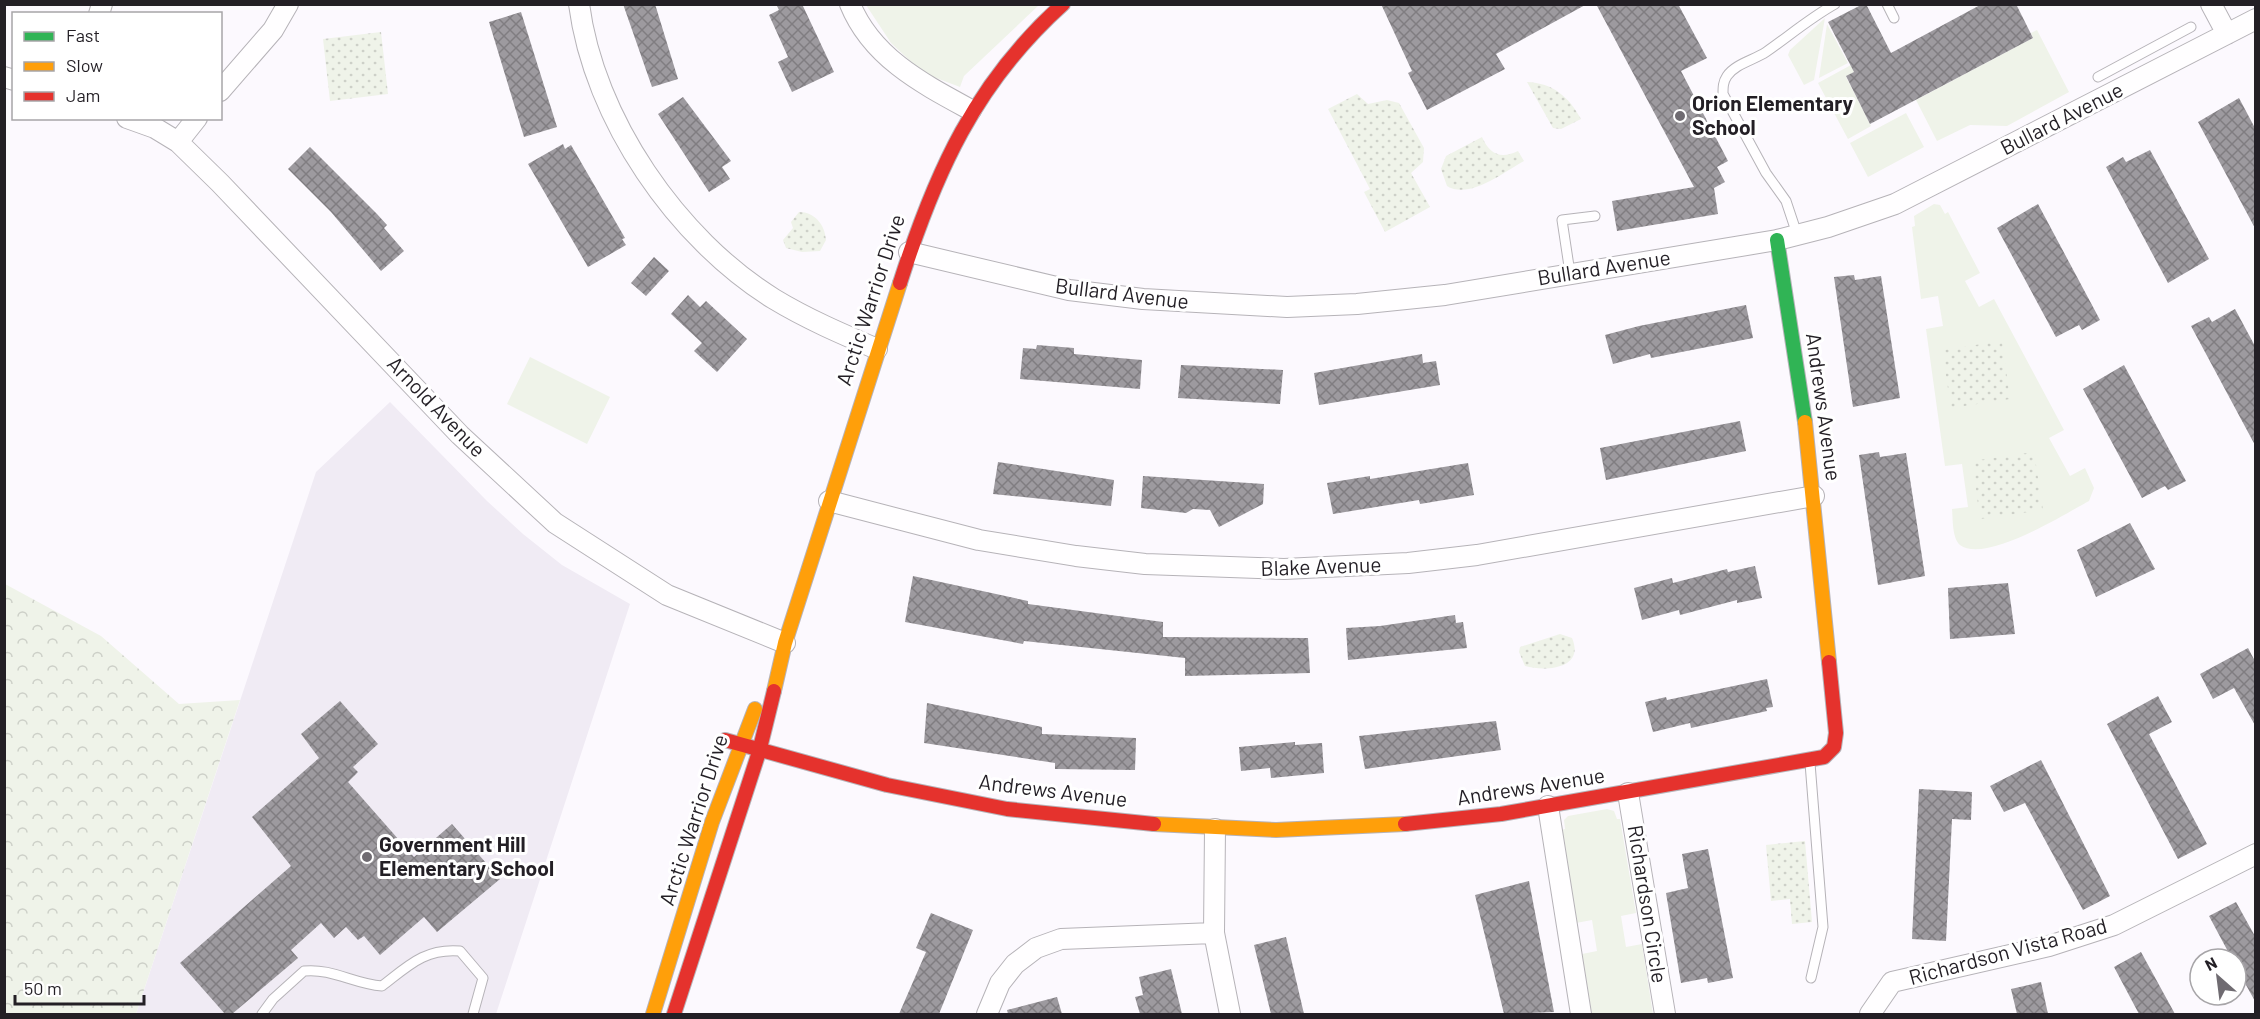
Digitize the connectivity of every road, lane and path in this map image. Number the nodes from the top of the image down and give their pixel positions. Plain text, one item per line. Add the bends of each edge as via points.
1 (288, 4) edge
2 (579, 4) edge
3 (850, 4) edge
4 (1063, 4) edge
5 (1835, 4) edge
6 (1887, 4) edge
7 (2211, 4) edge
8 (1894, 18) dead end
9 (2256, 19) edge
10 (2191, 27) dead end
11 (2227, 34) junction
12 (222, 89) edge
13 (2115, 93) junction
14 (971, 110) junction
15 (133, 120) edge
16 (195, 120) edge
17 (178, 142) junction
18 (1595, 216) dead end
19 (1797, 234) junction
20 (1778, 240) junction
21 (909, 252) junction
22 (1570, 273) junction
23 (877, 349) junction
24 (1814, 496) junction
25 (829, 501) junction
26 (785, 643) junction
27 (732, 743) junction
28 (759, 752) junction
29 (1810, 762) junction
30 (1628, 793) junction
31 (1548, 806) junction
32 (1215, 829) junction
33 (2256, 854) edge
34 (1214, 933) junction
35 (1811, 978) dead end
36 (262, 1014) edge
37 (473, 1014) edge
38 (653, 1014) edge
39 (674, 1014) edge
40 (987, 1014) edge
41 (1230, 1014) edge
42 (1581, 1014) edge
43 (1665, 1014) edge
44 (1870, 1014) edge

1 - 12 street via 273,30
2 - 23 street via 601,87 630,149 672,208 716,255 773,298
3 - 14 street via 866,34 885,55 906,73
4 - 14 street, Arctic Warrior Drive via 1025,41
5 - 19 lane via 1736,68 1723,84 1723,94 1766,173 1786,201
6 - 8 lane
7 - 11 street
9 - 11 street, Bullard Avenue
10 - 13 lane via 2101,75
11 - 13 street, Bullard Avenue
13 - 19 street, Bullard Avenue via 1895,204
14 - 21 street, Arctic Warrior Drive via 936,178
15 - 17 street, Arnold Avenue
16 - 17 street
17 - 26 street, Arnold Avenue via 460,435 555,523 667,595
18 - 22 lane via 1562,220
19 - 20 street, Bullard Avenue
20 - 22 street, Bullard Avenue
20 - 24 street, Andrews Avenue
21 - 22 street, Bullard Avenue via 1069,290 1233,305 1357,304 1445,295
21 - 23 street, Arctic Warrior Drive
23 - 25 street, Arctic Warrior Drive
24 - 25 street, Blake Avenue via 1477,555 1284,569 1156,565 1076,556 979,540
24 - 29 street, Andrews Avenue via 1836,733 1834,747 1824,757
25 - 26 street, Arctic Warrior Drive
26 - 27 street, Arctic Warrior Drive
26 - 28 street, Arctic Warrior Drive
27 - 28 street, Andrews Avenue
27 - 38 street, Arctic Warrior Drive
28 - 32 street, Andrews Avenue via 887,785 1007,809
28 - 39 street, Arctic Warrior Drive
29 - 30 street, Andrews Avenue
29 - 35 lane via 1823,927
30 - 31 street, Andrews Avenue
30 - 43 street, Richardson Circle
31 - 32 street, Andrews Avenue via 1394,825
31 - 42 street
32 - 34 street
33 - 44 street, Richardson Vista Road via 2114,925 2049,946 1892,982
34 - 40 street via 1080,938 1036,948 1000,982
34 - 41 street
36 - 37 lane via 304,971 334,973 354,982 382,986 420,957 442,950 460,951 483,978

